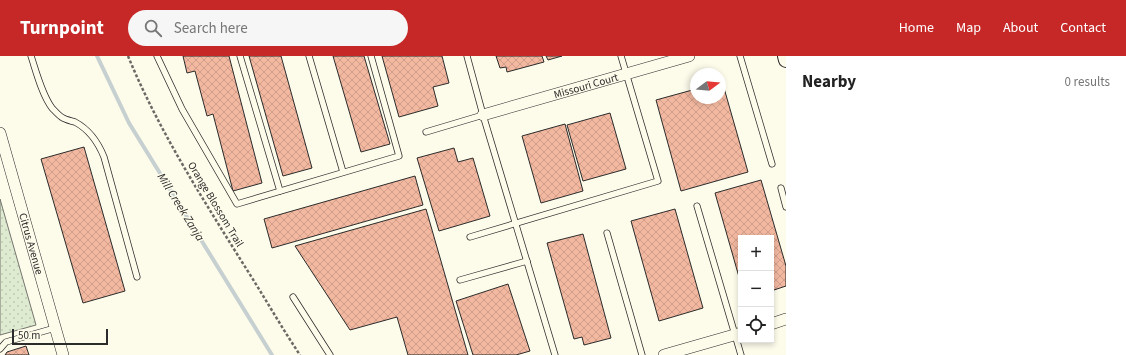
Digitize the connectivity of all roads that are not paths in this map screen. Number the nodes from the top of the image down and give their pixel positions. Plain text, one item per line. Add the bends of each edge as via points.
1 (31, 56) edge
2 (157, 56) edge
3 (240, 56) edge
4 (309, 56) edge
5 (371, 56) edge
6 (467, 56) edge
7 (621, 56) edge
8 (689, 56) edge
9 (740, 56) edge
10 (785, 56) edge
11 (786, 60) edge
12 (626, 74) junction
13 (482, 115) junction
14 (426, 132) dead end
15 (0, 133) edge
16 (772, 164) dead end
17 (343, 172) junction
18 (781, 188) dead end
19 (280, 191) junction
20 (697, 206) dead end
21 (786, 207) edge
22 (515, 224) junction
23 (607, 233) dead end
24 (470, 237) dead end
25 (527, 261) junction
26 (137, 277) dead end
27 (460, 280) dead end
28 (293, 298) dead end
29 (786, 319) edge
30 (774, 323) edge
31 (55, 328) junction
32 (738, 334) edge
33 (739, 343) edge
34 (0, 349) edge
35 (63, 355) edge
36 (330, 355) edge
37 (555, 355) edge
38 (642, 355) edge
39 (664, 355) edge
40 (741, 355) edge

1 - 26 lane via 41,88 51,107 62,118 75,122 84,129 99,145
2 - 19 lane via 182,109 237,204
3 - 19 lane
4 - 17 lane
5 - 17 lane via 399,156
6 - 13 lane
7 - 12 lane
8 - 12 street, Missouri Court
9 - 16 lane
10 - 11 street
12 - 13 street, Missouri Court
12 - 22 lane via 658,181
13 - 14 lane
13 - 22 lane
15 - 31 street, Citrus Avenue
17 - 19 lane
18 - 21 lane
20 - 32 lane
22 - 24 lane
22 - 25 lane
23 - 38 lane
25 - 27 lane
25 - 37 lane
28 - 36 lane
29 - 30 street
31 - 34 lane via 6,342
31 - 35 street, Citrus Avenue
32 - 39 street
33 - 40 lane

